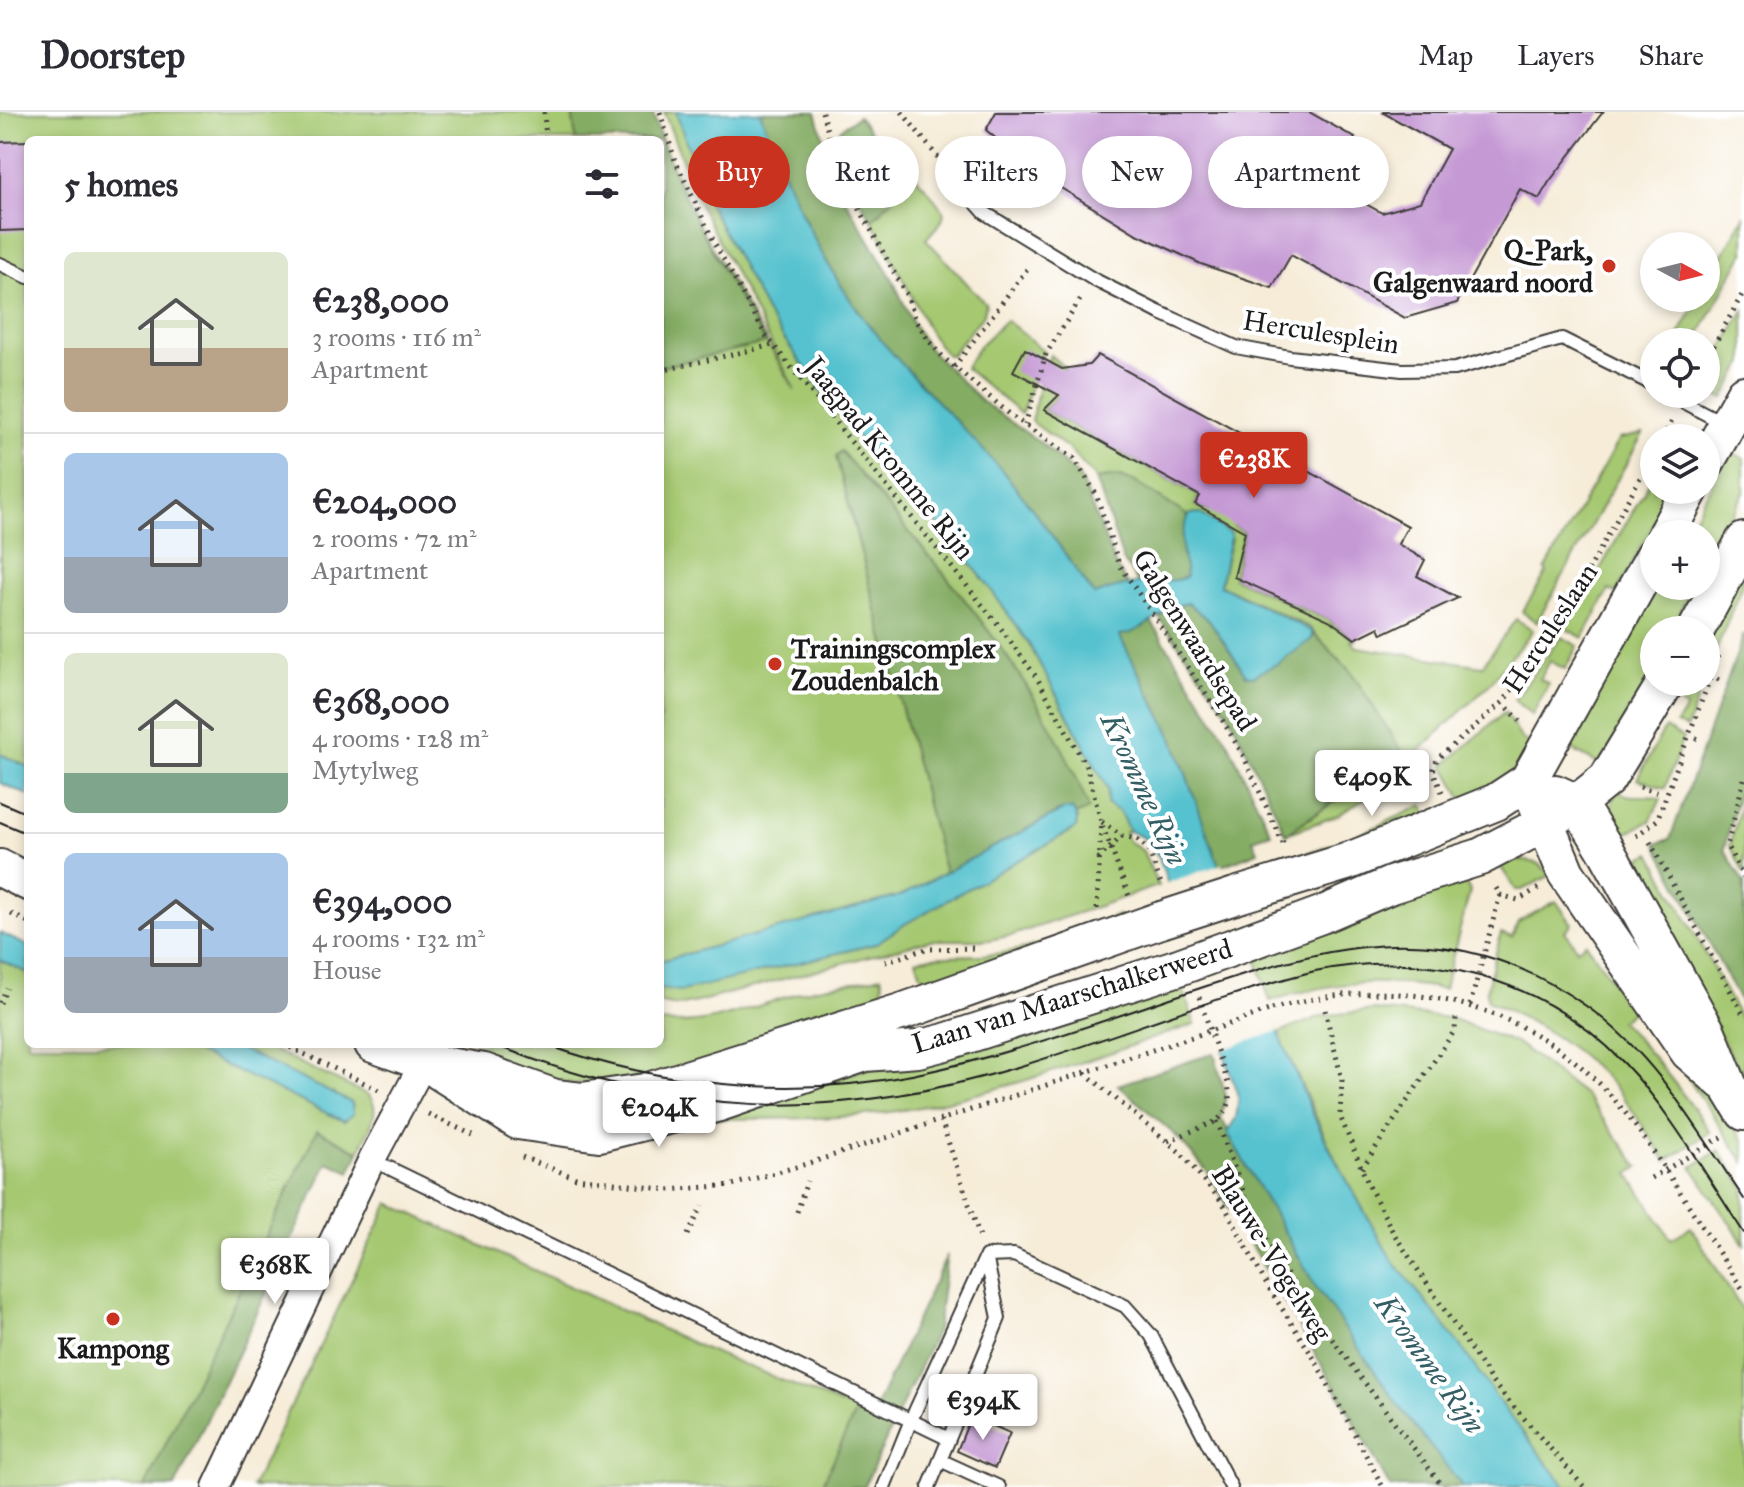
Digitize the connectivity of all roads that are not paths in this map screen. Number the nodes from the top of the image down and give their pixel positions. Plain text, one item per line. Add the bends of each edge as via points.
1 (981, 208) edge
2 (0, 264) edge
3 (24, 275) edge
4 (1640, 378) edge
5 (1744, 394) edge
6 (1694, 408) edge
7 (1735, 430) edge
8 (1720, 447) edge
9 (1744, 541) edge
10 (1640, 581) edge
11 (1704, 616) edge
12 (1657, 696) edge
13 (1528, 781) junction
14 (1577, 803) junction
15 (1545, 823) junction
16 (0, 868) edge
17 (24, 880) edge
18 (384, 1048) edge
19 (424, 1062) junction
20 (1732, 1112) edge
21 (385, 1166) dead end
22 (986, 1256) junction
23 (911, 1420) junction
24 (949, 1439) junction
25 (940, 1460) junction
26 (216, 1487) edge
27 (884, 1487) edge
28 (929, 1487) edge
29 (999, 1487) edge
30 (1231, 1487) edge

1 - 4 lane, Herculesplein via 1093,279 1236,347 1402,370 1455,369 1562,339
2 - 3 lane
5 - 7 main road
6 - 7 lane
7 - 8 main road
9 - 11 main road
10 - 13 main road, Herculeslaan
12 - 14 main road via 1607,779
13 - 14 main road
13 - 15 main road
13 - 19 main road, Laan van Maarschalkerweerd, bridge via 1496,802 1346,862 1235,896 1146,912 904,1011 645,1092 582,1101 555,1098 484,1072
14 - 15 main road, Laan van Maarschalkerweerd
14 - 20 main road via 1707,1032
15 - 19 main road, Laan van Maarschalkerweerd, bridge via 1480,857 1391,885 1176,968 945,1042 865,1053 719,1103 599,1133 518,1121
15 - 20 main road via 1566,873
16 - 17 main road
18 - 19 main road, Laan van Maarschalkerweerd
19 - 26 street
21 - 23 lane
22 - 23 lane
22 - 24 lane via 999,1318
22 - 30 lane via 1014,1255 1125,1306 1151,1335
23 - 24 lane
23 - 27 lane
24 - 25 lane
25 - 28 lane
25 - 29 lane

